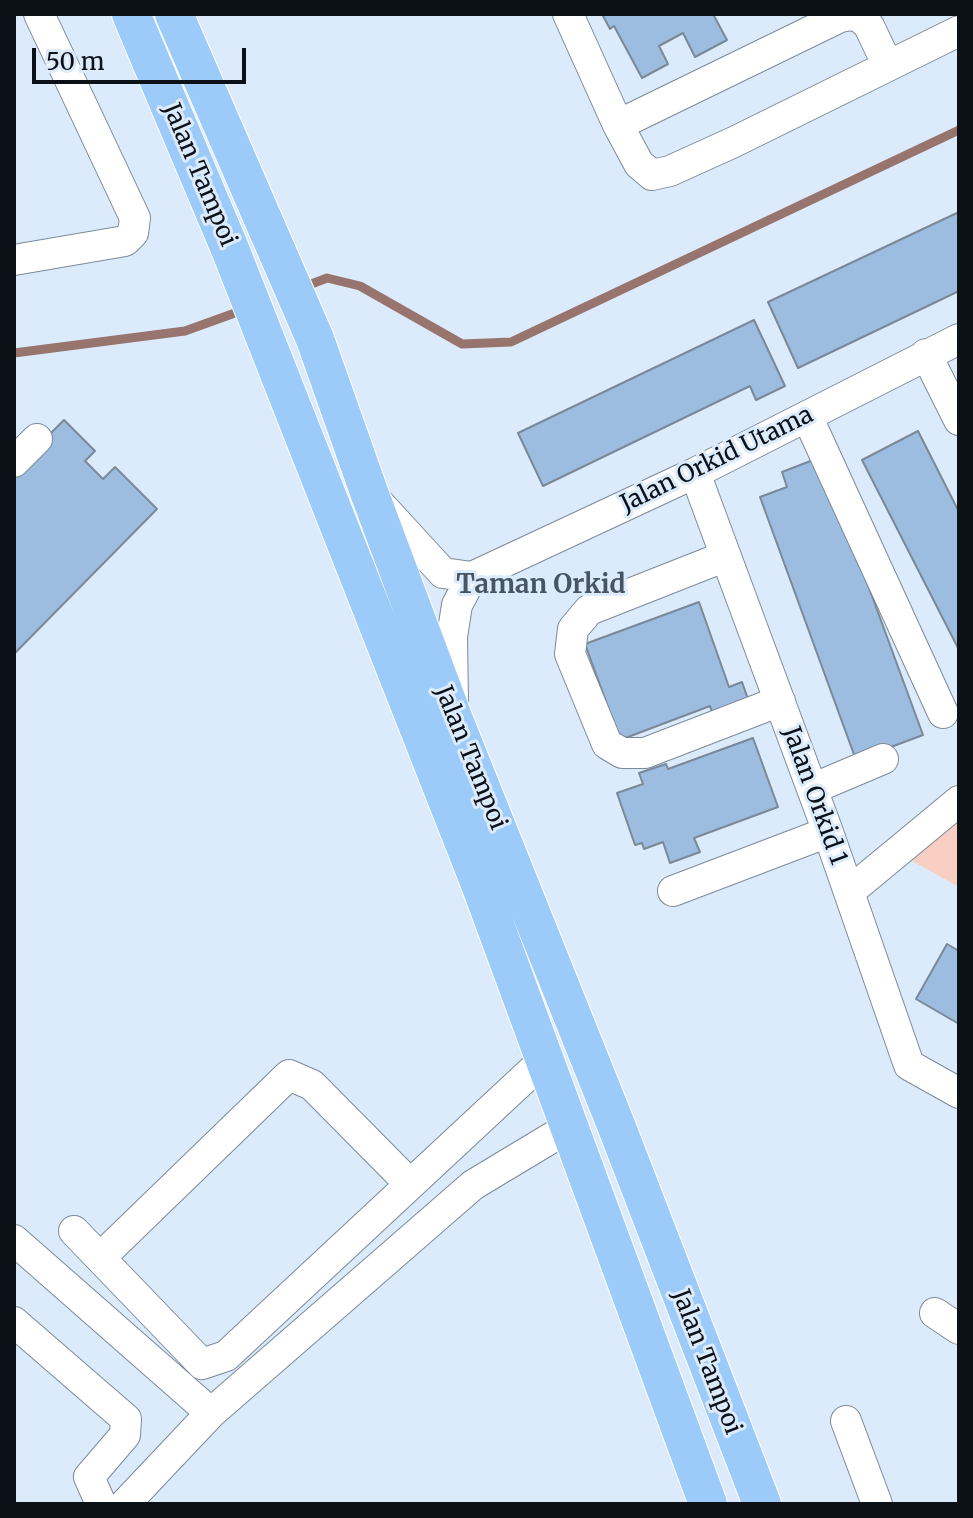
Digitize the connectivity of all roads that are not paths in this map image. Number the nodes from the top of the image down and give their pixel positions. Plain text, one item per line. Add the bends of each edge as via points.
1 (39, 14) edge
2 (131, 14) edge
3 (174, 14) edge
4 (568, 14) edge
5 (959, 31) edge
6 (888, 66) junction
7 (618, 125) junction
8 (14, 260) edge
9 (959, 339) edge
10 (926, 354) junction
11 (807, 416) junction
12 (959, 420) edge
13 (37, 439) dead end
14 (14, 462) edge
15 (695, 473) junction
16 (369, 492) junction
17 (726, 556) junction
18 (472, 577) junction
19 (780, 701) junction
20 (943, 713) dead end
21 (454, 720) junction
22 (883, 759) dead end
23 (812, 789) junction
24 (959, 801) edge
25 (828, 832) junction
26 (673, 891) dead end
27 (849, 892) junction
28 (545, 1059) junction
29 (959, 1093) edge
30 (571, 1126) junction
31 (410, 1184) junction
32 (74, 1231) dead end
33 (14, 1240) edge
34 (100, 1258) junction
35 (14, 1322) edge
36 (211, 1413) junction
37 (846, 1421) dead end
38 (101, 1504) edge
39 (125, 1504) edge
40 (708, 1504) edge
41 (762, 1504) edge
42 (877, 1504) edge

1 - 8 street via 135,218 133,233 125,241
2 - 28 main road, Jalan Tampoi via 230,249
3 - 16 main road, Jalan Tampoi via 315,339
4 - 7 street
5 - 6 street
6 - 7 street via 734,142 652,175 639,164
6 - 7 street via 869,26 861,18 840,17
9 - 10 street, Jalan Orkid Utama
10 - 11 street, Jalan Orkid Utama
10 - 12 street
11 - 15 street, Jalan Orkid Utama
11 - 20 street
13 - 14 street
15 - 17 street, Jalan Orkid 1
15 - 18 street, Jalan Orkid Utama
16 - 18 street via 443,573
16 - 21 main road, Jalan Tampoi
17 - 19 street, Jalan Orkid 1
17 - 19 street via 589,610 573,629 570,654 607,744 622,753 645,753
18 - 21 street via 457,605 452,637
19 - 23 street, Jalan Orkid 1
21 - 41 main road, Jalan Tampoi
22 - 23 street
23 - 25 street, Jalan Orkid 1
24 - 27 street
25 - 26 street
25 - 27 street, Jalan Orkid 1
27 - 29 street, Jalan Orkid 1 via 909,1065
28 - 30 main road, Jalan Tampoi
28 - 31 street
30 - 36 street via 473,1185
30 - 40 main road, Jalan Tampoi
31 - 34 street via 226,1356 202,1364
31 - 34 street via 312,1085 289,1075
32 - 34 street
33 - 36 street
35 - 38 street via 126,1419 125,1435 89,1477
36 - 39 street
37 - 42 street

